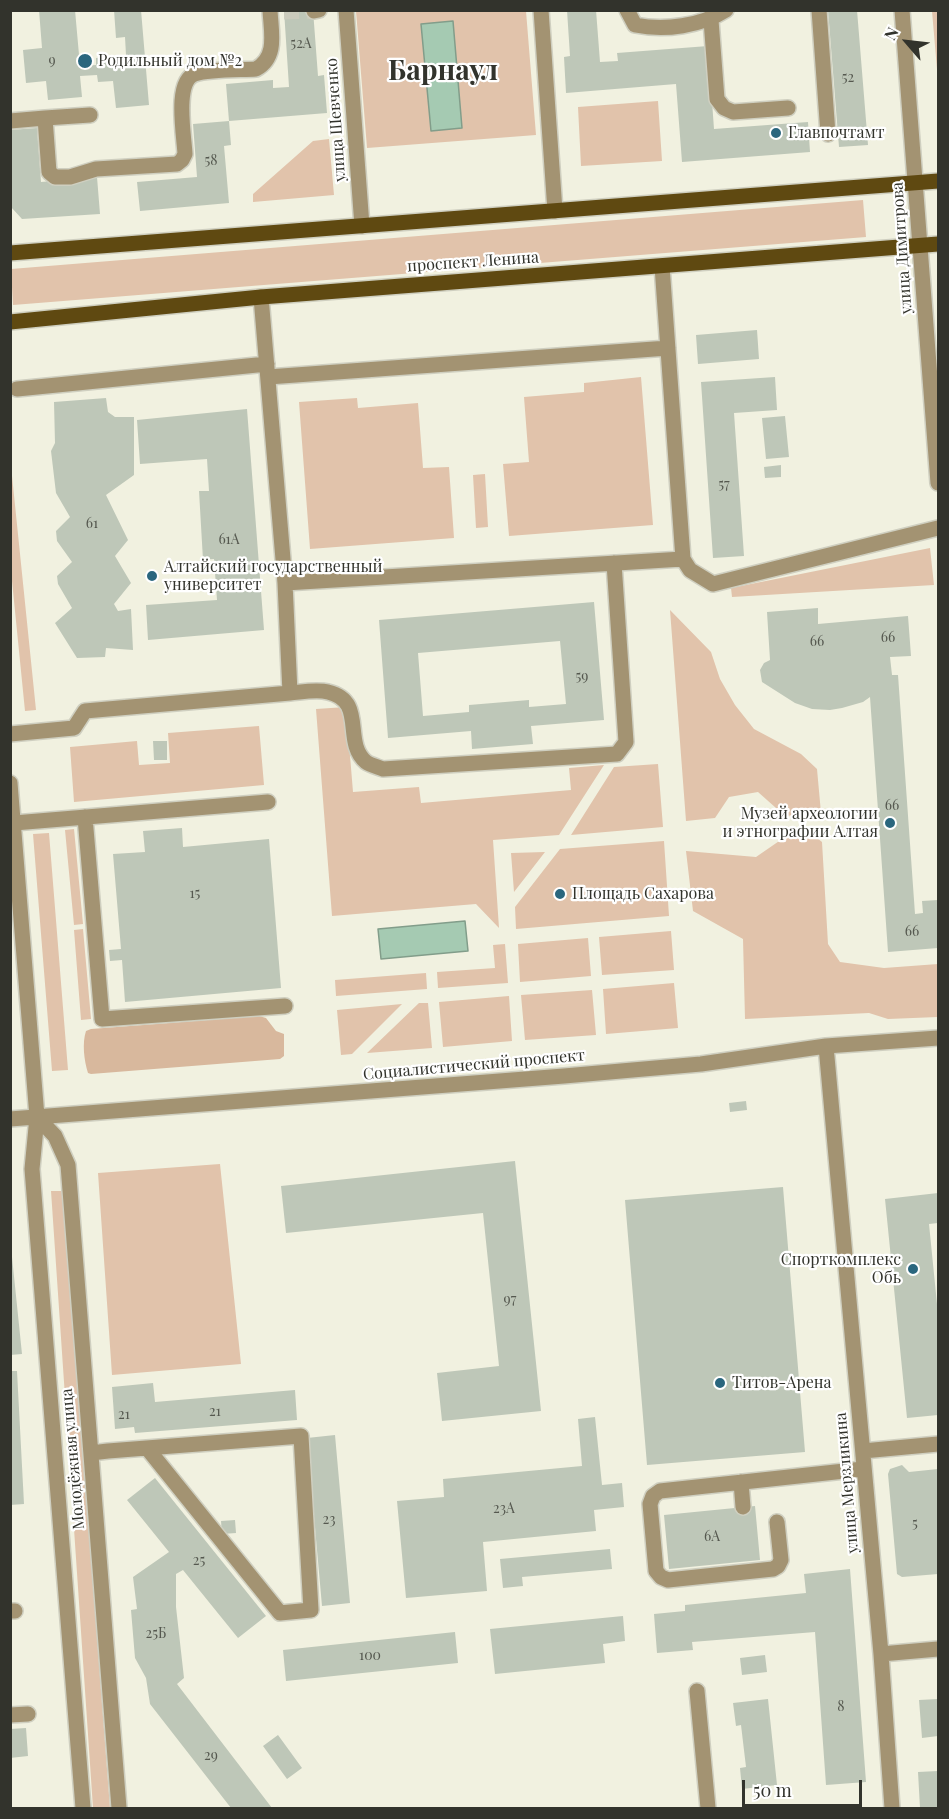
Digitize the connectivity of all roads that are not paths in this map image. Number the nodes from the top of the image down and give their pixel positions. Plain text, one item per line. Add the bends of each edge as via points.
1 (320, 10) edge
2 (346, 10) edge
3 (541, 10) edge
4 (627, 10) edge
5 (726, 10) edge
6 (819, 10) edge
7 (902, 10) edge
8 (278, 11) edge
9 (314, 11) edge
10 (711, 20) junction
11 (788, 108) dead end
12 (90, 115) dead end
13 (45, 118) junction
14 (10, 121) edge
15 (828, 134) dead end
16 (939, 181) edge
17 (915, 183) junction
18 (555, 211) junction
19 (362, 226) junction
20 (939, 244) edge
21 (920, 246) junction
22 (10, 253) edge
23 (662, 266) junction
24 (261, 297) junction
25 (10, 322) edge
26 (668, 348) junction
27 (267, 370) junction
28 (17, 389) dead end
29 (936, 405) edge
30 (939, 483) edge
31 (939, 528) edge
32 (683, 559) junction
33 (614, 563) junction
34 (285, 583) junction
35 (290, 693) junction
36 (10, 734) edge
37 (10, 783) edge
38 (268, 802) dead end
39 (85, 817) junction
40 (14, 823) junction
41 (285, 1006) dead end
42 (939, 1038) edge
43 (826, 1046) junction
44 (37, 1117) junction
45 (10, 1119) edge
46 (939, 1444) edge
47 (147, 1448) junction
48 (863, 1451) junction
49 (91, 1452) junction
50 (863, 1469) junction
51 (741, 1482) junction
52 (743, 1507) dead end
53 (777, 1522) dead end
54 (939, 1649) edge
55 (881, 1654) junction
56 (697, 1691) dead end
57 (28, 1714) dead end
58 (10, 1715) edge
59 (83, 1809) edge
60 (119, 1809) edge
61 (708, 1809) edge
62 (892, 1809) edge

1 - 9 street
2 - 19 street, улица Шевченко
3 - 18 street
4 - 10 street via 635,25 650,28
5 - 10 street
6 - 15 street
7 - 17 street, улица Димитрова
8 - 13 street via 270,56 261,66 195,74 186,80 182,92 184,154 177,164 96,169 55,177 49,172
10 - 11 street via 720,105 733,112
12 - 13 street
13 - 14 street
16 - 17 main road
17 - 18 main road
17 - 21 street, улица Димитрова
18 - 19 main road
19 - 22 main road
20 - 21 main road, проспект Ленина
21 - 23 main road, проспект Ленина
21 - 29 street, улица Димитрова
23 - 24 main road, проспект Ленина
23 - 26 street
24 - 25 main road, проспект Ленина
24 - 27 street
26 - 27 street
26 - 32 street
27 - 28 street
27 - 34 street
29 - 30 street, улица Димитрова
31 - 32 street via 713,584 690,570
32 - 33 street
33 - 34 street
33 - 35 street via 626,742 617,754 383,769 366,762 356,747 351,709 339,696 326,691
34 - 35 street
35 - 36 street via 85,711 74,728
37 - 40 street, Молодёжная улица
38 - 39 street
39 - 40 street
39 - 41 street via 102,1019
40 - 44 street, Молодёжная улица
42 - 43 street, Социалистический проспект
43 - 44 street, Социалистический проспект via 702,1064
43 - 48 street, улица Мерзликина
44 - 45 street, Социалистический проспект
44 - 49 street, Молодёжная улица via 55,1136 68,1165
44 - 59 street, Молодёжная улица via 32,1169
46 - 48 street
47 - 47 street via 301,1436 311,1610 280,1613
47 - 49 street
48 - 50 street, улица Мерзликина
49 - 60 street, Молодёжная улица
50 - 51 street
50 - 55 street, улица Мерзликина
51 - 52 street
51 - 53 street via 656,1493 650,1504 658,1574 668,1580 773,1569 781,1560
54 - 55 street
55 - 62 street, улица Мерзликина
56 - 61 street
57 - 58 street

